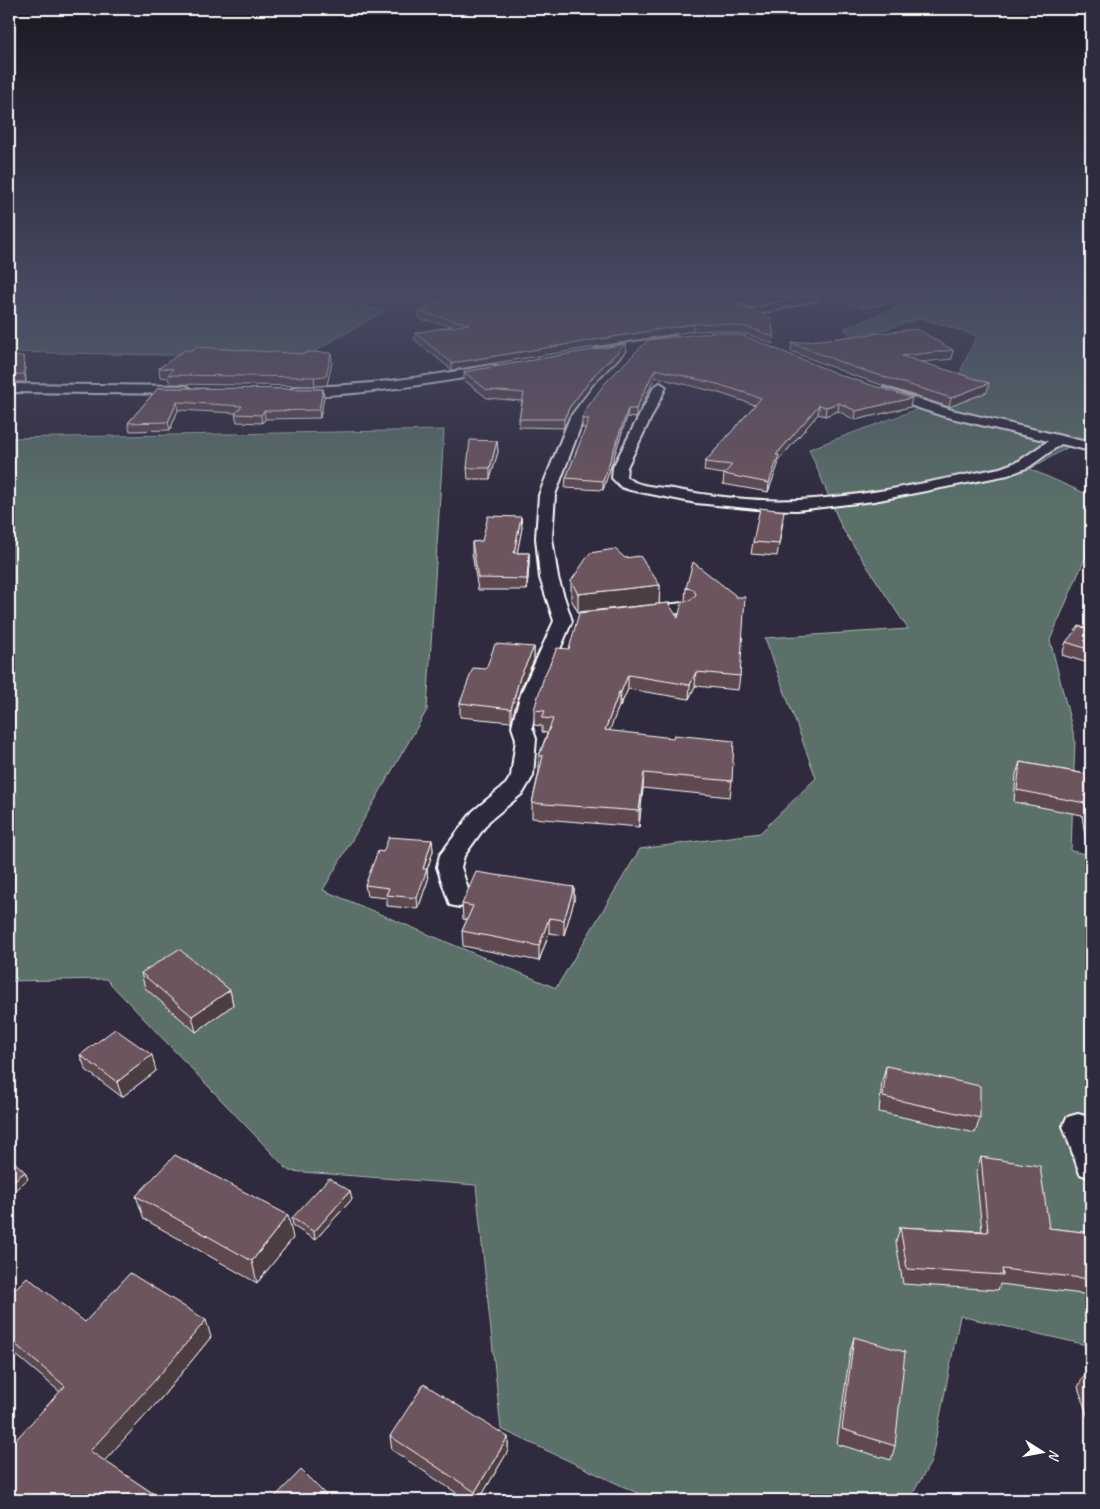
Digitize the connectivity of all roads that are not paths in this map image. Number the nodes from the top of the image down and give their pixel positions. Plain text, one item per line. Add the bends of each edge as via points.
1 (501, 367) edge
2 (619, 367) edge
3 (660, 387) dead end
4 (9, 388) edge
5 (874, 389) edge
6 (203, 391) edge
7 (282, 391) edge
8 (1058, 440) junction
9 (1091, 446) edge
10 (684, 608) edge
11 (628, 614) edge
12 (582, 619) edge
13 (563, 621) junction
14 (459, 899) dead end
15 (1078, 1126) dead end
16 (1091, 1165) edge

1 - 7 street via 369,388
2 - 13 street via 576,417 547,495 544,538 549,578
3 - 8 street via 620,467 619,478 635,487 696,498 796,505 874,496 1003,472 1024,464
4 - 6 street
5 - 8 street via 948,413
8 - 9 street
10 - 11 street
12 - 13 street
13 - 14 street via 524,717 522,727 526,739 522,776 515,788 481,816 452,855 449,867
15 - 16 street

